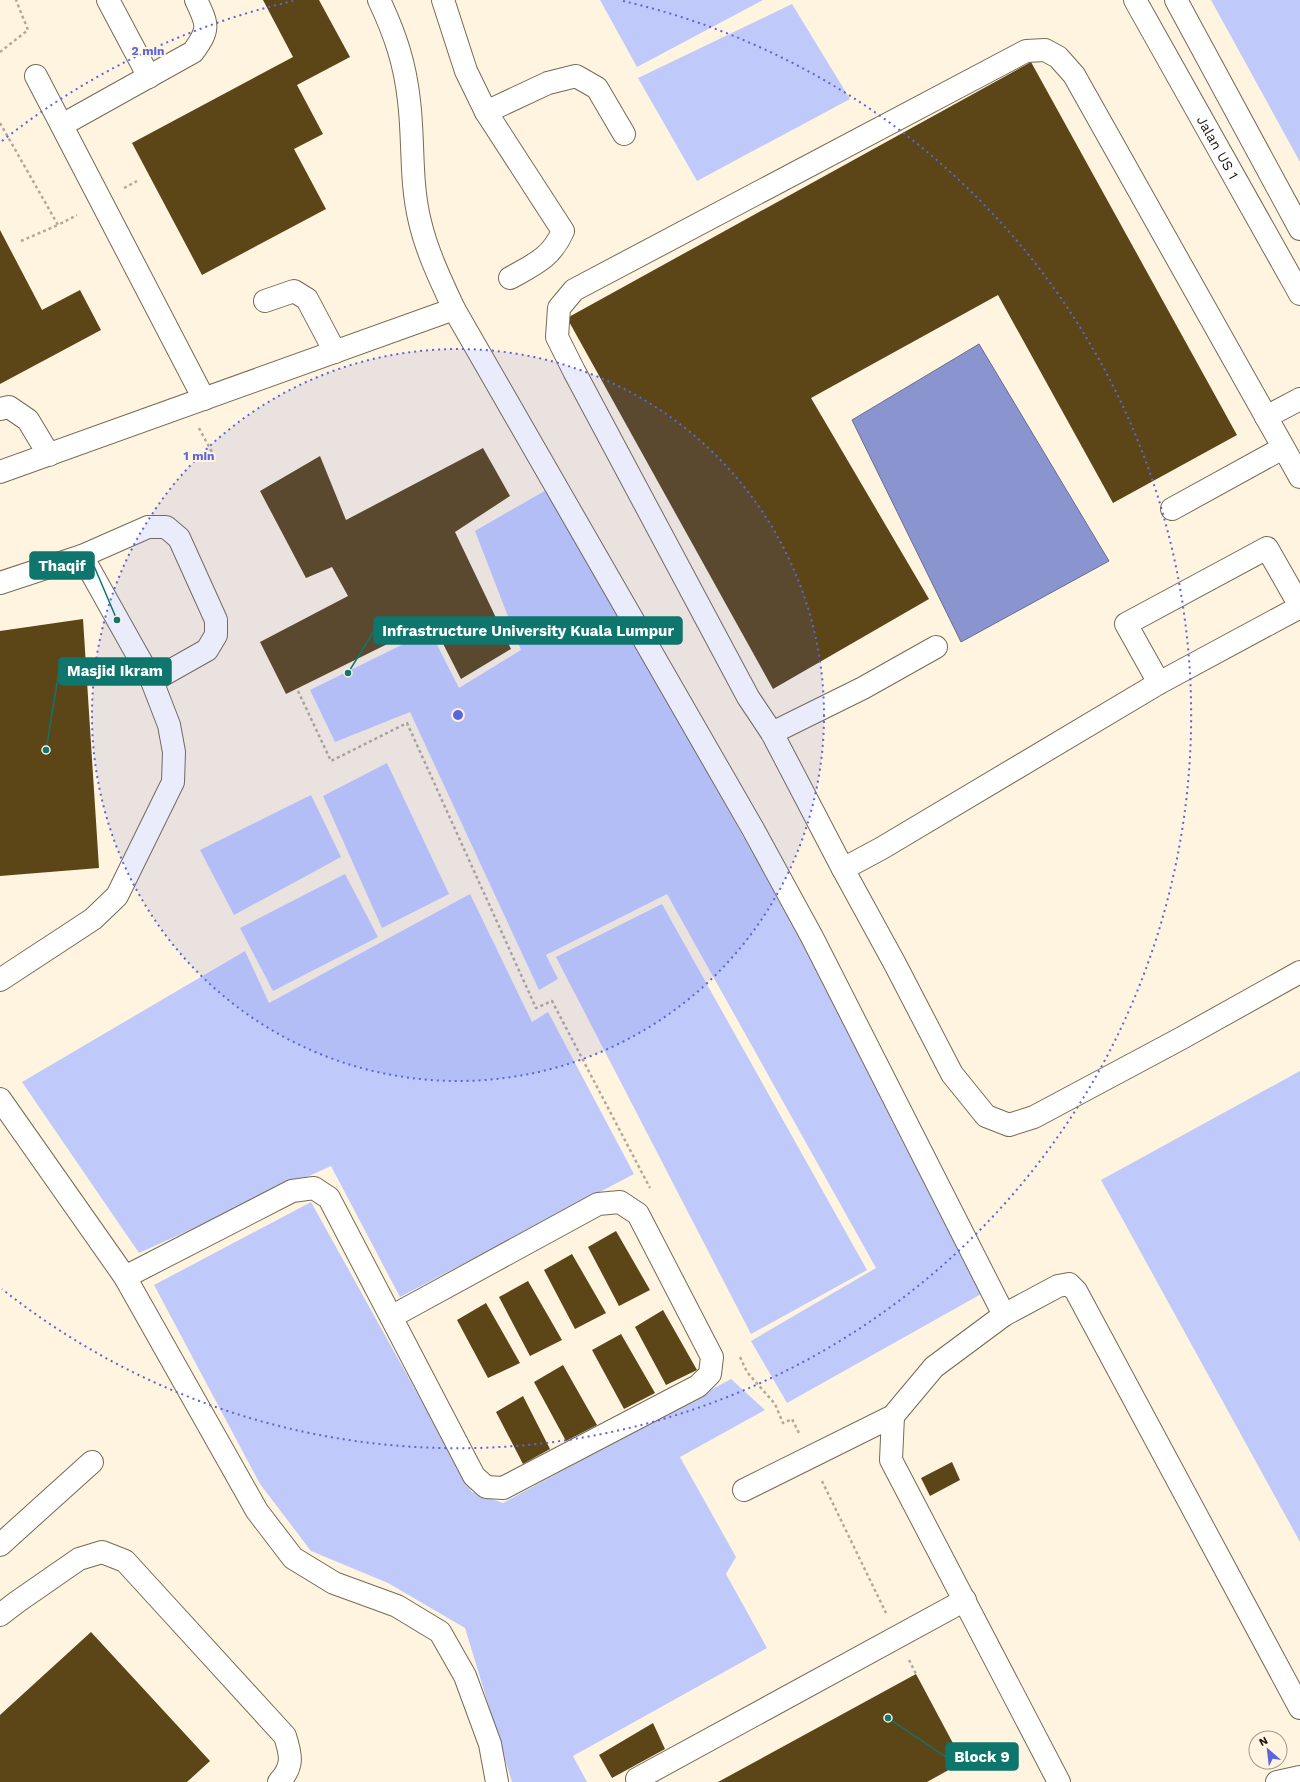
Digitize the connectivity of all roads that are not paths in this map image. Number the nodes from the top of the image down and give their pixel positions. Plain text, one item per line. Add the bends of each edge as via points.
1 (108, 0) edge
2 (196, 0) edge
3 (378, 0) edge
4 (443, 0) edge
5 (1135, 0) edge
6 (1176, 0) edge
7 (36, 76) dead end
8 (149, 77) junction
9 (486, 112) junction
10 (62, 125) junction
11 (624, 134) dead end
12 (1300, 229) edge
13 (510, 278) dead end
14 (1300, 294) edge
15 (265, 301) dead end
16 (454, 309) junction
17 (335, 352) junction
18 (1300, 399) edge
19 (196, 402) junction
20 (0, 409) edge
21 (1266, 417) junction
22 (1283, 448) junction
23 (49, 455) junction
24 (0, 472) edge
25 (1300, 477) edge
26 (1172, 509) dead end
27 (82, 556) junction
28 (0, 583) edge
29 (1300, 607) edge
30 (936, 647) dead end
31 (152, 681) junction
32 (1159, 683) junction
33 (772, 732) junction
34 (843, 869) junction
35 (1300, 972) edge
36 (0, 980) edge
37 (0, 1100) edge
38 (125, 1277) junction
39 (1004, 1315) junction
40 (391, 1317) junction
41 (893, 1416) junction
42 (92, 1462) dead end
43 (744, 1490) dead end
44 (0, 1545) edge
45 (965, 1600) junction
46 (0, 1616) edge
47 (1300, 1708) edge
48 (1300, 1777) edge
49 (637, 1779) dead end
50 (279, 1782) edge
51 (497, 1782) edge
52 (1059, 1782) edge
53 (1277, 1782) edge

1 - 8 street
2 - 8 street via 205,20 204,37 193,52
3 - 16 street via 393,30 404,66 410,102 413,175 420,221 434,265
4 - 9 street via 466,71
5 - 14 street, Jalan US 1
6 - 12 street
7 - 10 street
8 - 10 street
9 - 11 street via 548,83 576,76 597,88
9 - 13 street via 563,231 556,245 542,260
10 - 19 street
15 - 17 street via 294,291 307,299
16 - 17 street
16 - 39 street via 757,836 812,937
17 - 19 street
18 - 21 street
19 - 23 street
20 - 23 street via 8,407 28,420
21 - 22 street
21 - 33 street via 1074,75 1058,57 1045,50 1026,51 574,290 559,308 556,337 748,697
22 - 25 street
22 - 26 street
23 - 24 street
27 - 28 street
27 - 31 street
27 - 31 street via 148,527 166,527 179,538 216,620 216,635 207,650
29 - 32 street
29 - 32 street via 1266,548 1126,624
30 - 33 street via 863,688
31 - 36 street via 169,725 174,752 174,782 117,896 93,919
32 - 34 street
33 - 34 street
34 - 35 street via 952,1074 986,1116 1009,1125 1034,1117
37 - 38 street
38 - 40 street via 292,1191 314,1188 329,1198
38 - 51 street via 257,1511 293,1558 334,1583 397,1606 440,1632 465,1676 490,1744
39 - 41 street via 934,1367
39 - 47 street via 1058,1286 1069,1284 1076,1291
40 - 40 street via 474,1476 486,1487 502,1488 698,1386 710,1374 712,1357 638,1214 620,1202 598,1204
41 - 43 street
41 - 45 street via 891,1460
42 - 44 street
45 - 49 street
45 - 52 street
46 - 50 street via 79,1559 102,1552 125,1561 285,1736 291,1756 286,1774
48 - 53 street

